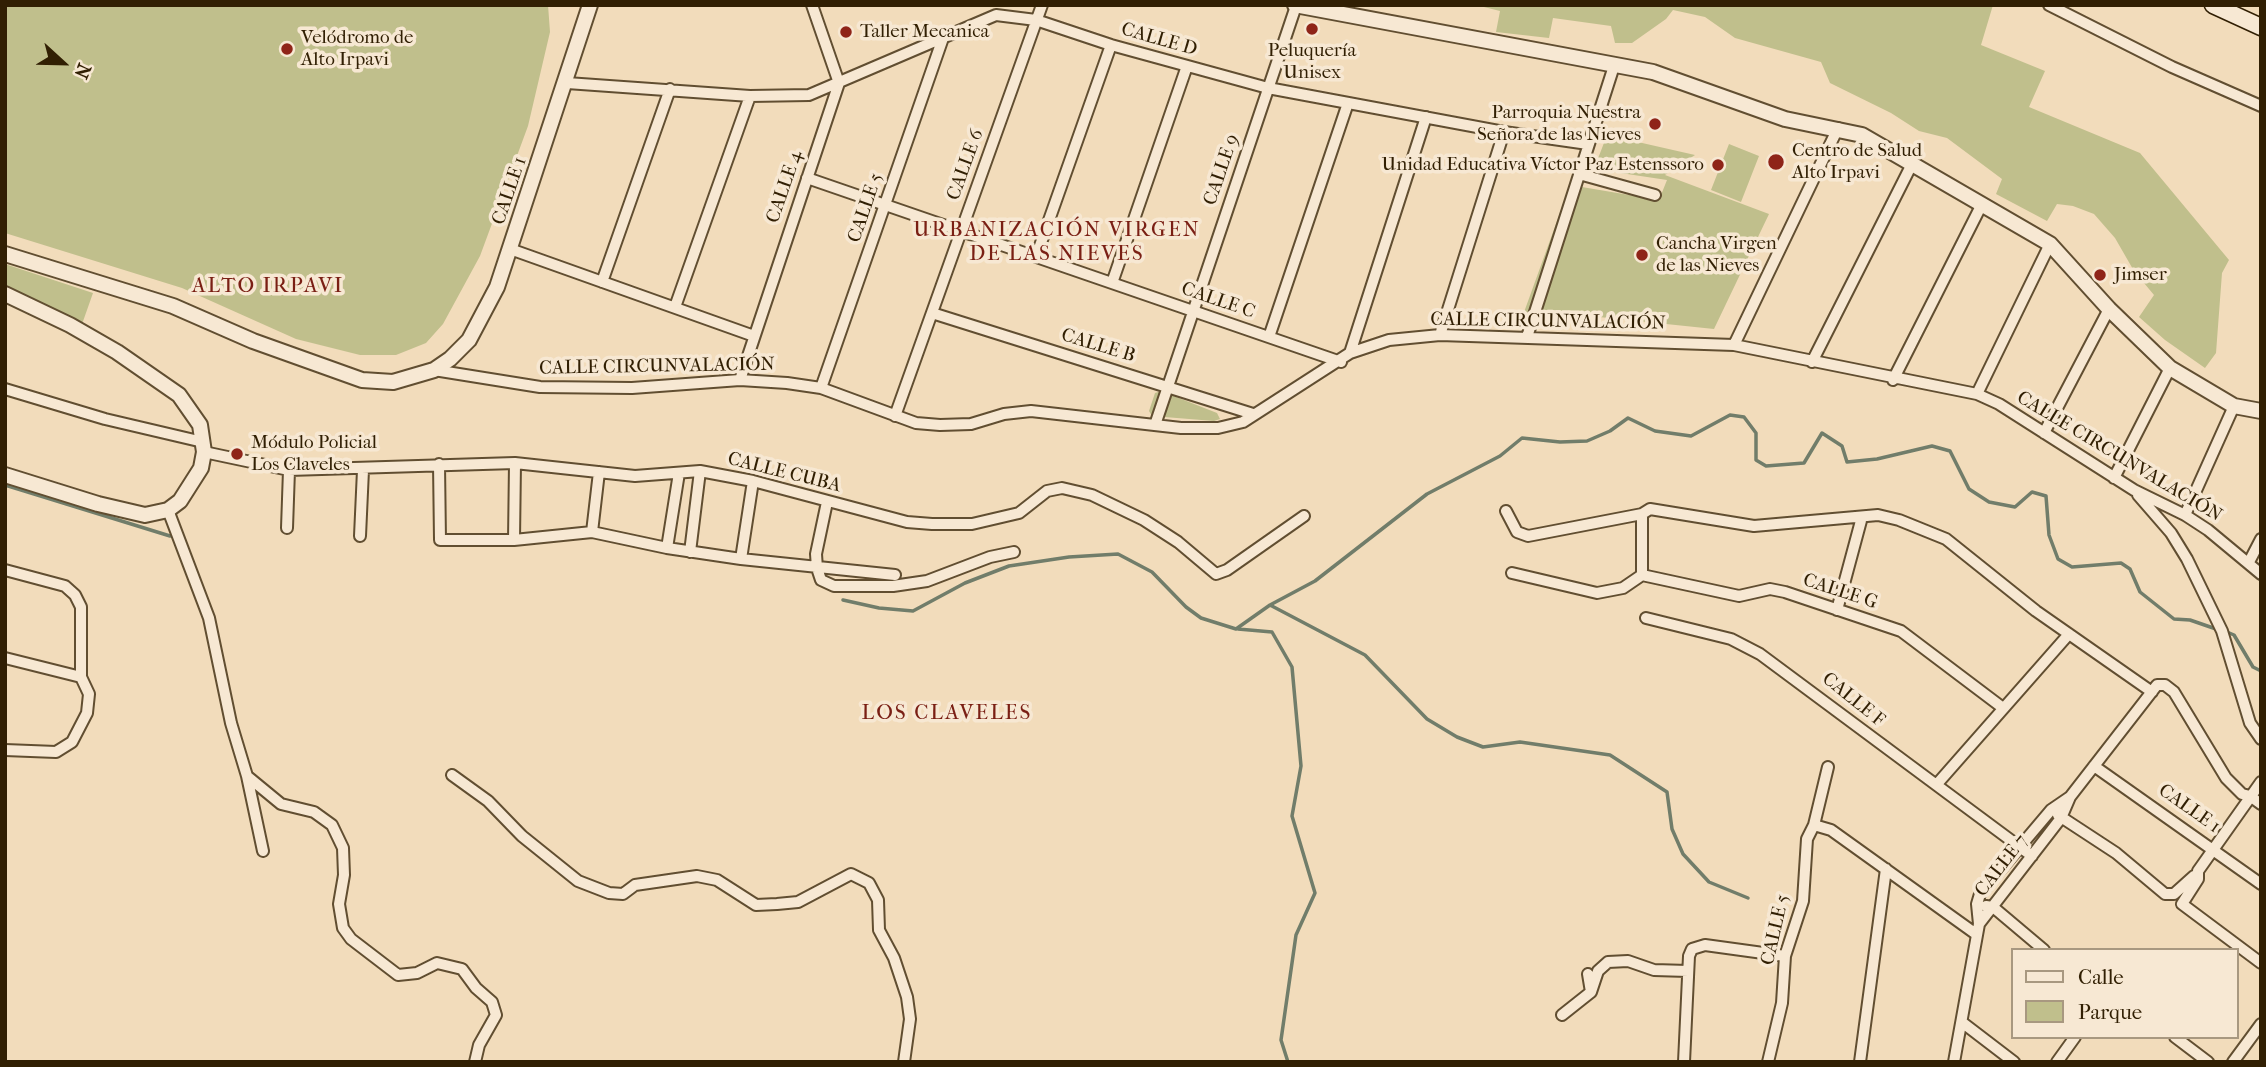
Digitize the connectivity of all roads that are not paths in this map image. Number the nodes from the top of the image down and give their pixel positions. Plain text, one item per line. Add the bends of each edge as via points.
1 (590, 5) edge
2 (812, 5) edge
3 (1042, 5) edge
4 (1295, 5) edge
5 (2049, 5) edge
6 (2213, 5) edge
7 (1036, 20) junction
8 (2261, 27) edge
9 (943, 38) junction
10 (1111, 45) junction
11 (1187, 66) junction
12 (1614, 66) junction
13 (567, 83) junction
14 (839, 83) junction
15 (1268, 88) junction
16 (670, 89) junction
17 (750, 96) junction
18 (1348, 103) junction
19 (2261, 106) edge
20 (1426, 117) junction
21 (1838, 128) junction
22 (1504, 132) junction
23 (1588, 144) junction
24 (1912, 164) junction
25 (1579, 174) junction
26 (807, 178) junction
27 (1655, 195) dead end
28 (1982, 204) junction
29 (886, 205) junction
30 (961, 231) junction
31 (2050, 244) junction
32 (510, 249) junction
33 (5, 254) edge
34 (1036, 257) junction
35 (602, 282) junction
36 (1112, 283) junction
37 (5, 294) edge
38 (675, 307) junction
39 (2109, 309) junction
40 (1193, 311) junction
41 (932, 313) junction
42 (1440, 335) junction
43 (754, 336) junction
44 (1269, 337) junction
45 (1527, 337) junction
46 (1734, 345) junction
47 (1350, 353) junction
48 (1340, 362) junction
49 (1812, 362) junction
50 (2170, 368) junction
51 (434, 370) junction
52 (740, 380) junction
53 (1893, 380) junction
54 (1168, 387) junction
55 (821, 388) junction
56 (5, 389) edge
57 (1977, 394) junction
58 (2234, 406) junction
59 (2261, 411) edge
60 (1253, 414) junction
61 (895, 416) junction
62 (1155, 425) junction
63 (2044, 433) junction
64 (204, 447) junction
65 (515, 463) junction
66 (439, 464) junction
67 (289, 470) junction
68 (363, 470) junction
69 (599, 471) junction
70 (700, 471) junction
71 (679, 473) junction
72 (5, 475) edge
73 (2114, 478) junction
74 (753, 481) junction
75 (2134, 490) junction
76 (827, 502) junction
77 (169, 510) junction
78 (1506, 511) dead end
79 (1642, 514) junction
80 (2185, 515) junction
81 (1304, 516) dead end
82 (1861, 517) junction
83 (287, 528) dead end
84 (592, 532) junction
85 (360, 536) dead end
86 (2261, 539) edge
87 (514, 540) junction
88 (667, 548) junction
89 (691, 552) junction
90 (1014, 552) dead end
91 (741, 559) junction
92 (2249, 562) junction
93 (817, 568) junction
94 (5, 570) edge
95 (1512, 573) dead end
96 (2261, 574) edge
97 (895, 575) dead end
98 (1642, 575) junction
99 (1837, 610) junction
100 (1646, 618) dead end
101 (2069, 634) junction
102 (5, 658) edge
103 (81, 677) junction
104 (2152, 692) junction
105 (2003, 708) junction
106 (2261, 739) edge
107 (5, 750) edge
108 (2094, 766) junction
109 (1828, 767) dead end
110 (452, 775) dead end
111 (247, 776) junction
112 (2261, 782) edge
113 (1937, 784) junction
114 (2250, 796) junction
115 (2070, 797) junction
116 (2261, 804) edge
117 (2050, 810) junction
118 (2061, 818) junction
119 (1814, 825) junction
120 (2020, 846) junction
121 (2213, 849) junction
122 (263, 851) dead end
123 (2032, 856) junction
124 (1886, 869) junction
125 (2199, 871) junction
126 (2261, 884) edge
127 (1977, 904) junction
128 (1993, 907) junction
129 (1978, 929) junction
130 (2042, 948) edge
131 (1785, 956) junction
132 (2261, 963) edge
133 (1688, 971) junction
134 (1588, 974) dead end
135 (1591, 992) junction
136 (1562, 1015) dead end
137 (1963, 1023) junction
138 (2261, 1024) edge
139 (2074, 1039) edge
140 (2178, 1039) edge
141 (475, 1062) edge
142 (904, 1062) edge
143 (1684, 1062) edge
144 (1768, 1062) edge
145 (1860, 1062) edge
146 (1954, 1062) edge
147 (2014, 1062) edge
148 (2057, 1062) edge
149 (2208, 1062) edge
150 (2233, 1062) edge

1 - 13 street, CALLE 1
2 - 14 street
3 - 7 street, CALLE 6
4 - 12 street
4 - 15 street, CALLE 9
5 - 19 street
6 - 8 main road
7 - 9 street, CALLE D via 996,15
7 - 10 street, CALLE D
7 - 30 street, CALLE 6
9 - 14 street, CALLE D
9 - 29 street, CALLE 5
10 - 11 street, CALLE D
10 - 34 street
11 - 15 street, CALLE D
11 - 36 street
12 - 21 street via 1685,81 1785,118
12 - 23 street
13 - 16 street, CALLE D
13 - 32 street, CALLE 1
14 - 17 street, CALLE D via 808,95
14 - 26 street, CALLE 4
15 - 18 street, CALLE D
15 - 40 street, CALLE 9
16 - 17 street, CALLE D
16 - 35 street
17 - 38 street
18 - 20 street, CALLE D
18 - 44 street
20 - 22 street, CALLE D
20 - 47 street
21 - 24 street via 1862,135
21 - 46 street
22 - 23 street, CALLE D
22 - 42 street
23 - 25 street
24 - 28 street
24 - 49 street
25 - 27 street
25 - 45 street
26 - 29 street, CALLE C
26 - 43 street, CALLE 4
28 - 31 street
28 - 53 street
29 - 30 street, CALLE C
29 - 55 street, CALLE 5
30 - 34 street, CALLE C
30 - 41 street, CALLE 6
31 - 39 street
31 - 57 street
32 - 35 street
32 - 51 street, CALLE 1 via 497,287 469,340
33 - 51 street via 173,306 362,380 393,382
34 - 36 street, CALLE C
35 - 38 street
36 - 40 street, CALLE C
37 - 64 street via 71,325 179,395 200,425
38 - 43 street
39 - 50 street
39 - 63 street
40 - 44 street, CALLE C
40 - 54 street, CALLE 9
41 - 54 street, CALLE B
41 - 61 street, CALLE 6
42 - 45 street, CALLE CIRCUNVALACIÓN
42 - 47 street, CALLE CIRCUNVALACIÓN via 1389,340
43 - 52 street, CALLE 4
44 - 48 street, CALLE C
45 - 46 street, CALLE CIRCUNVALACIÓN
46 - 49 street, CALLE CIRCUNVALACIÓN
47 - 48 street, CALLE CIRCUNVALACIÓN
48 - 60 street, CALLE CIRCUNVALACIÓN
49 - 53 street, CALLE CIRCUNVALACIÓN
50 - 58 street
50 - 73 street
51 - 52 street, CALLE CIRCUNVALACIÓN via 540,387 632,388
52 - 55 street, CALLE CIRCUNVALACIÓN
53 - 57 street, CALLE CIRCUNVALACIÓN
54 - 60 street, CALLE B
54 - 62 street, CALLE 9
55 - 61 street, CALLE CIRCUNVALACIÓN
56 - 64 street, CALLE CUBA
57 - 63 street, CALLE CIRCUNVALACIÓN
58 - 59 street
58 - 80 street
60 - 62 street, CALLE CIRCUNVALACIÓN via 1243,422 1217,428
61 - 62 street, CALLE CIRCUNVALACIÓN via 916,423 971,424 1031,411
63 - 73 street, CALLE CIRCUNVALACIÓN
64 - 67 street, CALLE CUBA
64 - 77 street via 201,468 191,487
65 - 66 street, CALLE CUBA
65 - 69 street, CALLE CUBA
65 - 87 street
66 - 68 street, CALLE CUBA
66 - 87 street via 440,540
67 - 68 street, CALLE CUBA
67 - 83 street
68 - 85 street
69 - 71 street, CALLE CUBA via 635,476
69 - 84 street
70 - 71 street, CALLE CUBA
70 - 74 street, CALLE CUBA
70 - 89 street
71 - 88 street
72 - 77 street via 145,515
73 - 75 street, CALLE CIRCUNVALACIÓN
74 - 76 street, CALLE CUBA
74 - 91 street
75 - 80 street, CALLE CIRCUNVALACIÓN
75 - 106 street via 2187,559 2222,631 2250,723
76 - 81 street, CALLE CUBA via 907,522 972,524 1019,513 1047,491 1062,488 1092,495 1144,520 1216,574
76 - 93 street
77 - 111 street via 209,618
78 - 79 street via 1517,532 1528,536
79 - 82 street via 1650,509 1754,526
79 - 98 street
80 - 92 street, CALLE CIRCUNVALACIÓN
82 - 99 street
82 - 101 street via 1899,520 1946,539
84 - 87 street
84 - 88 street
86 - 92 street
88 - 89 street
89 - 91 street
90 - 93 street via 927,581 893,586 834,586 821,580
91 - 93 street
92 - 96 street, CALLE CIRCUNVALACIÓN
93 - 97 street
94 - 103 street via 65,586 75,595 81,607
95 - 98 street via 1597,593 1623,588
98 - 99 street, CALLE G via 1739,596 1770,589
99 - 105 street, CALLE G via 1901,631
100 - 113 street, CALLE F via 1731,639 1760,654
101 - 104 street
101 - 105 street
102 - 103 street
103 - 107 street via 89,694 87,713 72,742 56,752
104 - 108 street, CALLE 7
104 - 114 street via 2161,684 2174,692 2212,760 2242,794
105 - 113 street
108 - 115 street, CALLE 7
108 - 121 street, CALLE 1
109 - 119 street, CALLE 5
110 - 142 street via 578,881 608,893 623,894 635,885 697,876 717,880 756,905 798,902 851,874 869,883 878,900 880,930 907,997 910,1019
111 - 122 street
111 - 141 street via 281,804 314,812 332,825 343,848 339,904 343,928 351,939 398,975 417,973 437,963 462,969 492,1002 496,1015
112 - 114 street
113 - 120 street, CALLE F
114 - 116 street
114 - 121 street
115 - 117 street, CALLE 7
115 - 118 street, CALLE 7
117 - 118 street
117 - 120 street, CALLE 7
118 - 123 street, CALLE 7
118 - 125 street via 2116,853 2165,894 2179,891
119 - 124 street via 1831,830
119 - 131 street, CALLE 5 via 1807,839 1800,915
120 - 123 street, CALLE F
120 - 127 street, CALLE 7 via 1980,894
121 - 125 street
121 - 126 street, CALLE 1
123 - 128 street, CALLE 7
124 - 129 street
124 - 145 street
125 - 132 street via 2182,904
127 - 128 street
127 - 129 street, CALLE 7
128 - 129 street, CALLE 7
128 - 130 street
129 - 137 street
131 - 133 street via 1698,945 1690,952
131 - 144 street, CALLE 5 via 1782,1003
133 - 135 street via 1608,962 1598,971
133 - 143 street
134 - 135 street
135 - 136 street
137 - 146 street
137 - 147 street
138 - 150 street
139 - 148 street
140 - 149 street

